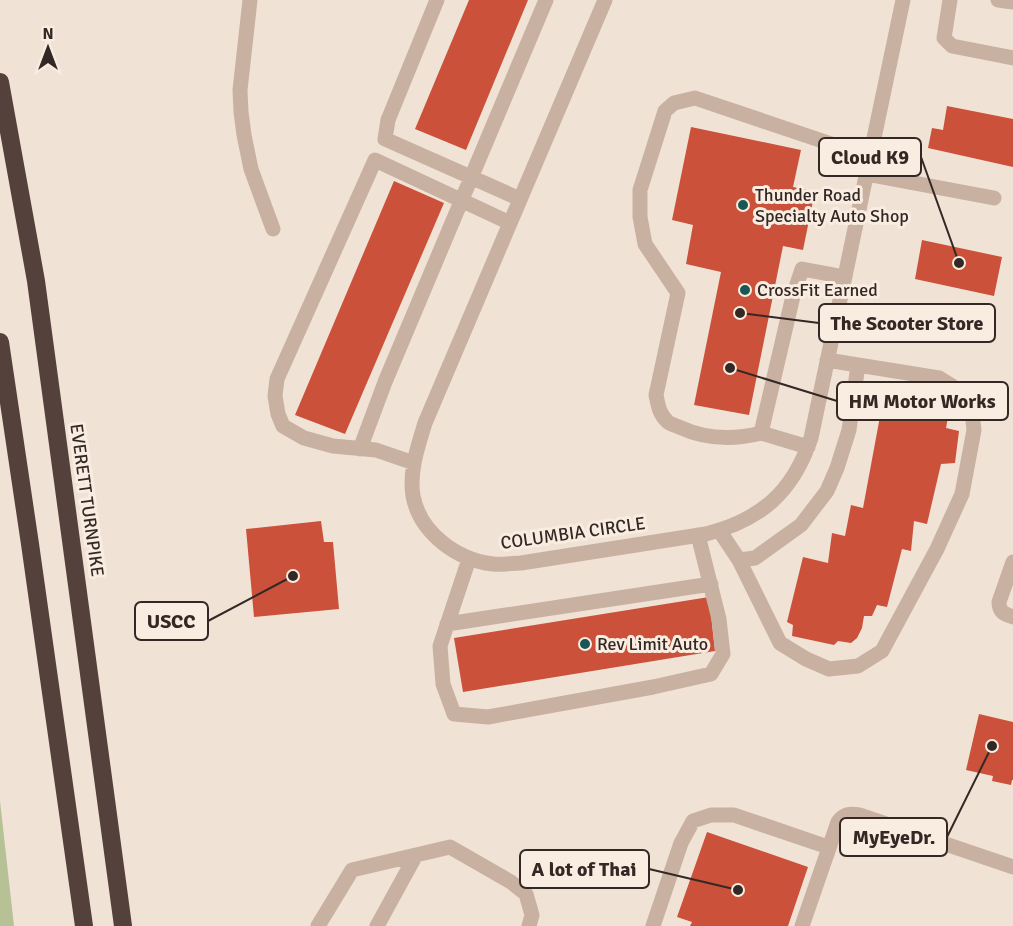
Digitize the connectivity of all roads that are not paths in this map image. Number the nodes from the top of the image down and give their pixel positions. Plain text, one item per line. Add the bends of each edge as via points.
1 (249, 0) edge
2 (437, 0) edge
3 (546, 0) edge
4 (605, 0) edge
5 (903, 0) edge
6 (950, 0) edge
7 (998, 0) edge
8 (1013, 2) edge
9 (1013, 58) edge
10 (0, 82) edge
11 (386, 140) junction
12 (870, 157) junction
13 (375, 160) junction
14 (866, 174) junction
15 (472, 177) junction
16 (994, 198) dead end
17 (520, 199) junction
18 (461, 201) junction
19 (510, 223) junction
20 (273, 230) dead end
21 (844, 277) junction
22 (0, 342) edge
23 (827, 360) junction
24 (858, 365) junction
25 (761, 433) junction
26 (808, 447) junction
27 (360, 449) junction
28 (414, 463) junction
29 (719, 530) junction
30 (698, 534) junction
31 (469, 558) junction
32 (739, 561) junction
33 (1011, 572) edge
34 (711, 584) junction
35 (1013, 616) edge
36 (447, 624) junction
37 (828, 848) junction
38 (416, 855) junction
39 (1013, 867) edge
40 (84, 926) edge
41 (123, 926) edge
42 (318, 926) edge
43 (377, 926) edge
44 (530, 926) edge
45 (653, 926) edge
46 (802, 926) edge

1 - 20 street via 241,112 251,169
2 - 11 street via 388,120
3 - 15 street
4 - 17 street, COLUMBIA CIRCLE
5 - 12 street, COLUMBIA CIRCLE
6 - 9 street via 944,38 952,46
7 - 8 street
10 - 41 highway, EVERETT TURNPIKE via 36,281
11 - 13 street
11 - 15 street
12 - 14 street, COLUMBIA CIRCLE
12 - 25 street via 695,98 674,103 665,111 640,190 645,244 678,293 656,396 659,409 667,422 720,438
13 - 18 street
13 - 27 street via 277,379 275,396 283,426 304,438
14 - 16 street
14 - 21 street, COLUMBIA CIRCLE
15 - 17 street
15 - 18 street
17 - 19 street, COLUMBIA CIRCLE
18 - 19 street
18 - 27 street
19 - 28 street, COLUMBIA CIRCLE via 425,423
21 - 23 street, COLUMBIA CIRCLE
21 - 25 street via 802,269
22 - 40 highway
23 - 24 street
23 - 26 street, COLUMBIA CIRCLE
24 - 32 street via 849,430 827,491 801,525 755,558
24 - 32 street via 939,378 972,403 974,430 962,494 882,651 858,666 829,669 780,643
25 - 26 street
26 - 29 street, COLUMBIA CIRCLE via 792,479 762,510
27 - 28 street via 376,450
28 - 31 street, COLUMBIA CIRCLE via 413,497 422,518 436,537
29 - 30 street, COLUMBIA CIRCLE
29 - 32 street
30 - 31 street, COLUMBIA CIRCLE via 521,563 495,564
30 - 34 street
31 - 36 street
33 - 35 street via 999,608
34 - 36 street
34 - 36 street via 723,654 711,674 488,717 454,714 442,684 440,646
37 - 39 street via 838,822 853,814
37 - 45 street via 734,814 711,814 693,821 681,843
37 - 46 street
38 - 42 street via 352,870
38 - 43 street
38 - 44 street via 450,847 511,882 526,894 532,915

